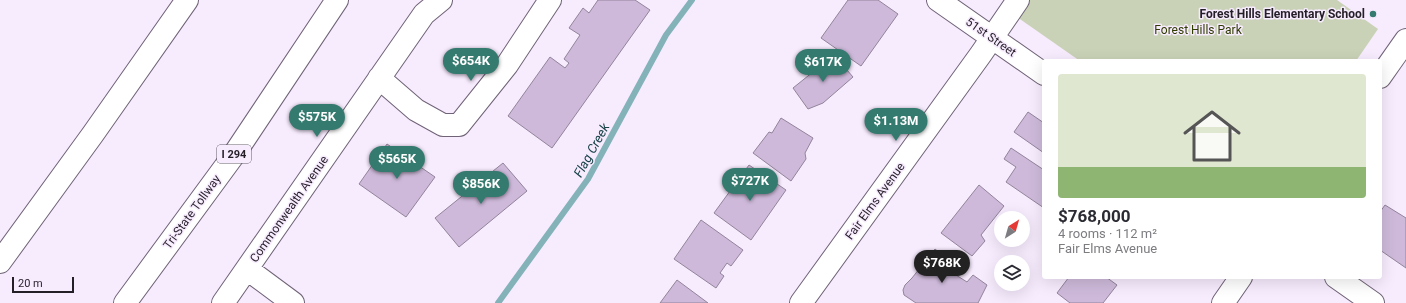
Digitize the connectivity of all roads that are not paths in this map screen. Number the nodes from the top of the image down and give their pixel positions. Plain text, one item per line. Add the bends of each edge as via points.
1 (187, 0) edge
2 (337, 0) edge
3 (441, 0) edge
4 (550, 0) edge
5 (938, 0) edge
6 (1018, 0) edge
7 (992, 38) junction
8 (1406, 40) edge
9 (1042, 73) edge
10 (1382, 74) edge
11 (379, 78) junction
12 (0, 262) edge
13 (247, 269) junction
14 (1240, 279) edge
15 (1339, 279) edge
16 (125, 303) edge
17 (223, 303) edge
18 (293, 303) edge
19 (801, 303) edge
20 (1223, 303) edge
21 (1374, 303) edge

1 - 12 main road
2 - 16 main road, Tri-State Tollway / I 294 via 233,156
3 - 11 main road, Commonwealth Avenue via 424,14
4 - 11 main road via 507,65 459,125 443,125 416,110
5 - 7 main road, 51st Street
6 - 7 main road, Fair Elms Avenue
7 - 9 main road, 51st Street
7 - 19 main road, Fair Elms Avenue
8 - 10 main road
11 - 13 main road, Commonwealth Avenue
13 - 17 main road, Commonwealth Avenue
13 - 18 main road
14 - 20 main road
15 - 21 main road

